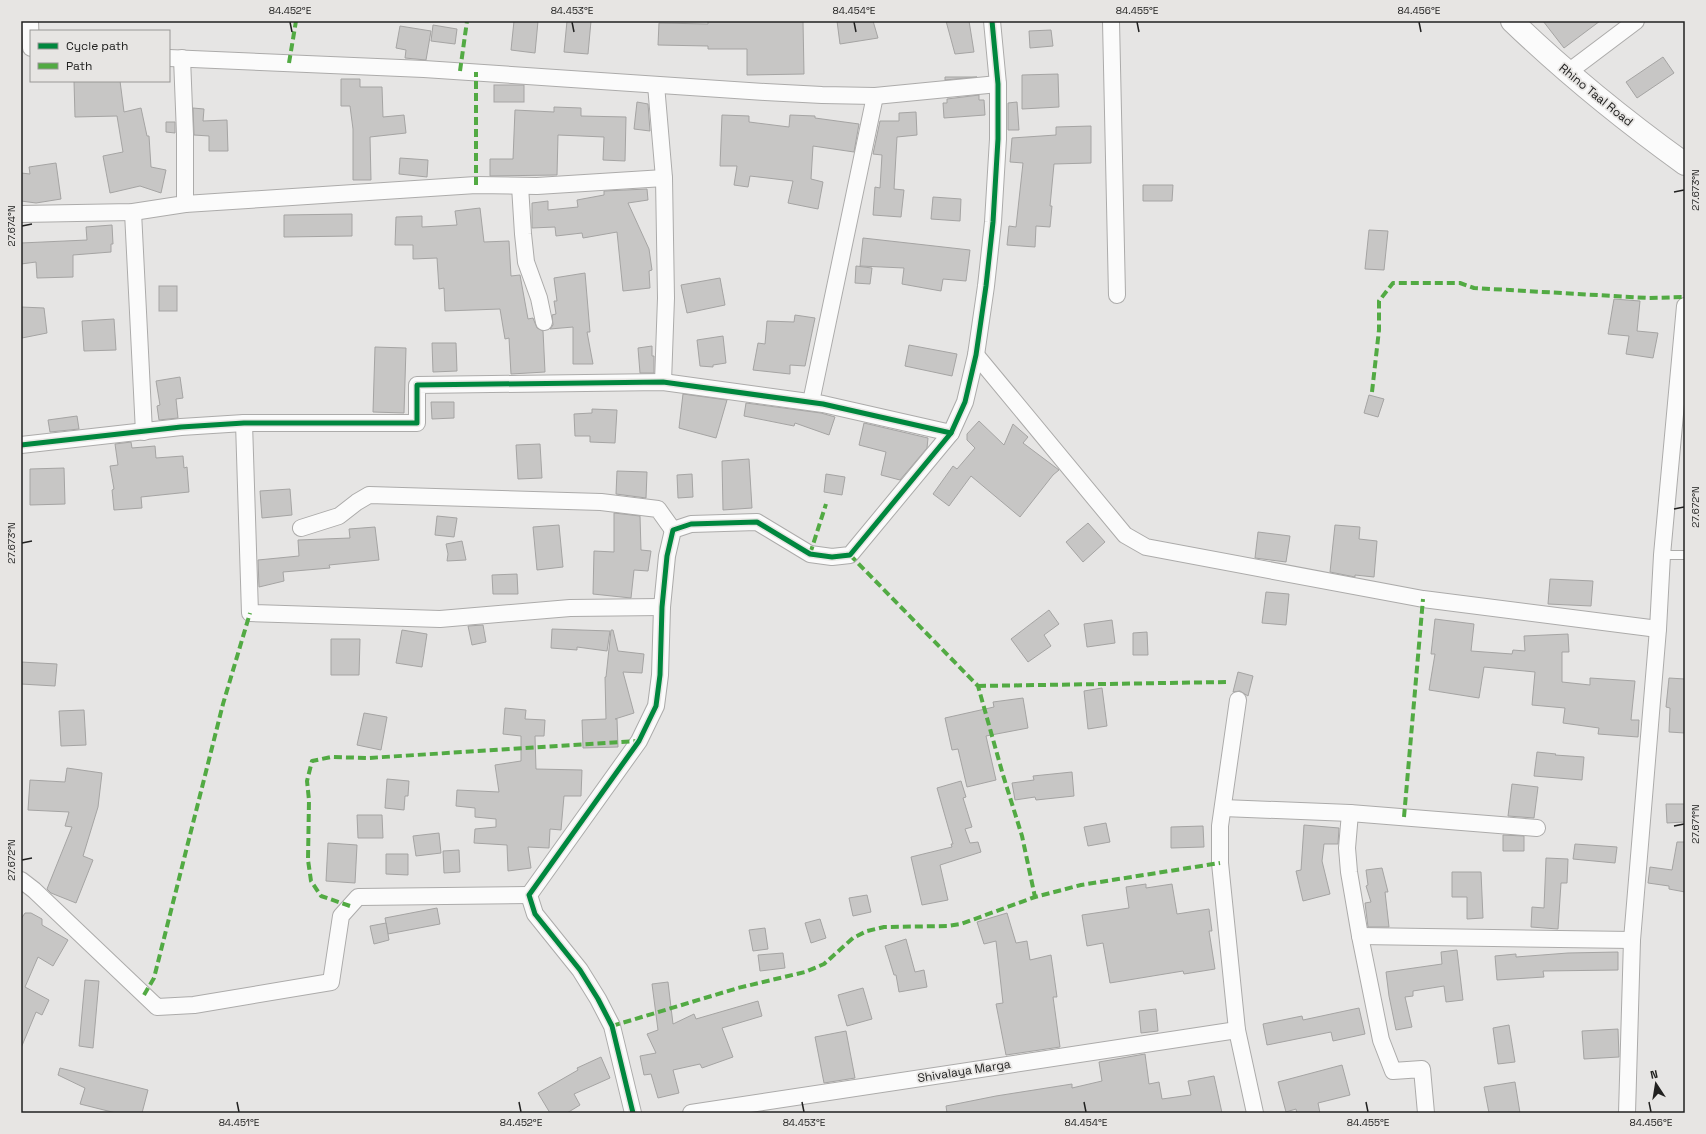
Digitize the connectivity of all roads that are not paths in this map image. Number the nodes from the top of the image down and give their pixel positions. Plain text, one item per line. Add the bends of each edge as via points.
1 (992, 21) edge
2 (1111, 21) edge
3 (1512, 21) edge
4 (1636, 21) edge
5 (175, 58) edge
6 (1567, 73) junction
7 (998, 84) junction
8 (656, 85) junction
9 (875, 96) junction
10 (1685, 164) edge
11 (664, 178) junction
12 (520, 186) junction
13 (185, 204) junction
14 (133, 212) junction
15 (21, 214) edge
16 (1117, 295) dead end
17 (1685, 306) edge
18 (544, 322) dead end
19 (976, 355) junction
20 (663, 382) junction
21 (812, 402) junction
22 (244, 423) junction
23 (144, 432) junction
24 (951, 433) junction
25 (21, 445) edge
26 (301, 528) dead end
27 (673, 530) junction
28 (1662, 555) junction
29 (1685, 555) edge
30 (662, 607) junction
31 (1658, 629) junction
32 (1238, 700) dead end
33 (1223, 808) junction
34 (1350, 813) junction
35 (1537, 828) dead end
36 (21, 880) edge
37 (529, 895) junction
38 (1360, 936) junction
39 (1632, 940) junction
40 (1237, 1030) junction
41 (633, 1113) edge
42 (691, 1113) edge
43 (1255, 1113) edge
44 (1426, 1113) edge
45 (1628, 1113) edge

1 - 7 street
2 - 16 street
3 - 6 street, Rhino Taal Road
4 - 6 street
5 - 8 street via 424,69
5 - 13 street via 186,134
6 - 10 street, Rhino Taal Road
7 - 9 street
7 - 19 street via 993,222
8 - 9 street
8 - 11 street
9 - 21 street
11 - 12 street
11 - 20 street via 666,298
12 - 13 street via 476,186
12 - 18 street via 526,262 539,298
13 - 14 street
14 - 15 street
14 - 23 street
17 - 28 street
19 - 24 street via 965,402
19 - 31 street via 1125,535 1146,547 1424,599
20 - 21 street
20 - 22 street via 417,385 417,423
21 - 24 street
22 - 23 street
22 - 30 street via 250,613 440,619 570,608
23 - 25 street
24 - 27 street via 850,555 832,557 810,554 757,522 691,524
26 - 27 street via 339,516 370,495 601,502 639,506 658,509
27 - 30 street via 667,556
28 - 29 lane
28 - 31 street
30 - 37 street via 660,675 656,706 639,741
31 - 39 street
32 - 33 street
33 - 34 street
33 - 40 street via 1220,826 1220,863
34 - 35 street
34 - 38 street via 1347,848
36 - 37 street via 157,1007 194,1005 331,982 341,916 358,897
37 - 41 street via 535,914 580,970 612,1026
38 - 39 street
38 - 44 street via 1384,1046 1393,1071 1422,1069
39 - 45 street
40 - 42 street, Shivalaya Marga
40 - 43 street

